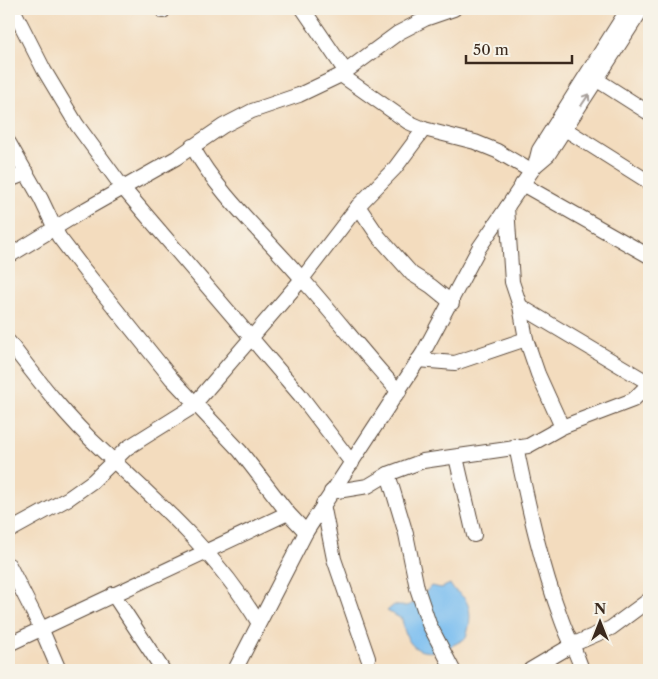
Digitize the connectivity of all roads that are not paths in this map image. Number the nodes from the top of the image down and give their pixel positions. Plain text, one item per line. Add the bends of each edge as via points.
1 (13, 9) edge
2 (303, 9) edge
3 (454, 9) edge
4 (628, 9) edge
5 (642, 9) edge
6 (344, 74) junction
7 (593, 77) junction
8 (649, 113) edge
9 (424, 129) junction
10 (565, 129) junction
11 (9, 143) edge
12 (192, 146) junction
13 (533, 169) junction
14 (27, 173) junction
15 (9, 180) edge
16 (649, 182) edge
17 (522, 184) junction
18 (123, 188) junction
19 (358, 206) junction
20 (507, 207) junction
21 (56, 229) junction
22 (9, 256) edge
23 (649, 256) edge
24 (302, 279) junction
25 (452, 303) junction
26 (520, 306) junction
27 (250, 338) junction
28 (526, 339) junction
29 (9, 342) edge
30 (418, 360) junction
31 (649, 383) edge
32 (399, 392) junction
33 (196, 402) junction
34 (562, 427) junction
35 (516, 446) junction
36 (456, 457) junction
37 (115, 460) junction
38 (352, 463) junction
39 (388, 474) junction
40 (327, 498) junction
41 (288, 513) junction
42 (9, 531) edge
43 (306, 532) junction
44 (474, 535) dead end
45 (206, 552) junction
46 (9, 565) edge
47 (113, 594) junction
48 (649, 600) edge
49 (258, 622) junction
50 (41, 628) junction
51 (9, 644) edge
52 (574, 644) junction
53 (368, 658) dead end
54 (539, 668) edge
55 (59, 670) edge
56 (163, 670) edge
57 (235, 670) edge
58 (453, 670) edge
59 (582, 670) edge

1 - 18 street via 77,125
2 - 6 street
3 - 6 street via 398,33
4 - 7 street
5 - 7 street
6 - 9 street via 384,108
6 - 12 street via 252,111
7 - 8 street
10 -> 7 street
7 - 13 street via 539,150
9 - 13 street via 476,142
9 - 19 street via 395,168
10 - 13 street via 548,155
10 - 16 street
11 - 14 street
12 - 18 street
12 - 24 street via 217,184
13 - 17 street
14 - 15 street
14 - 21 street
17 - 20 street
17 - 23 street
18 - 21 street
18 - 27 street
19 - 24 street
19 - 25 street via 379,237 412,274
20 - 25 street via 479,248
20 - 26 street via 512,282
21 - 22 street
21 - 33 street via 64,244 148,350
24 - 27 street
24 - 32 street
25 - 30 street
26 - 28 street
26 - 31 street
27 - 33 street
27 - 38 street via 300,395
28 - 30 street via 455,363
28 - 34 street
29 - 37 street via 49,395
30 - 32 street
31 - 34 street via 633,400
32 - 38 street
33 - 37 street via 126,448
33 - 41 street via 258,472
34 - 35 street via 528,446
35 - 36 street
35 - 52 street via 545,566 562,621
36 - 39 street via 423,461
36 - 44 street
37 - 42 street via 94,481 69,498
37 - 45 street
38 - 40 street
39 - 40 street via 368,486
39 - 58 street via 406,534 417,588 429,624
40 - 43 street
40 - 53 street via 334,559
41 - 43 street
41 - 45 street
43 - 49 street
45 - 47 street
45 - 49 street via 245,600
46 - 50 street
47 - 50 street
47 - 56 street
48 - 52 street via 611,628
49 - 57 street
50 - 51 street
50 - 55 street
52 - 54 street
52 - 59 street

